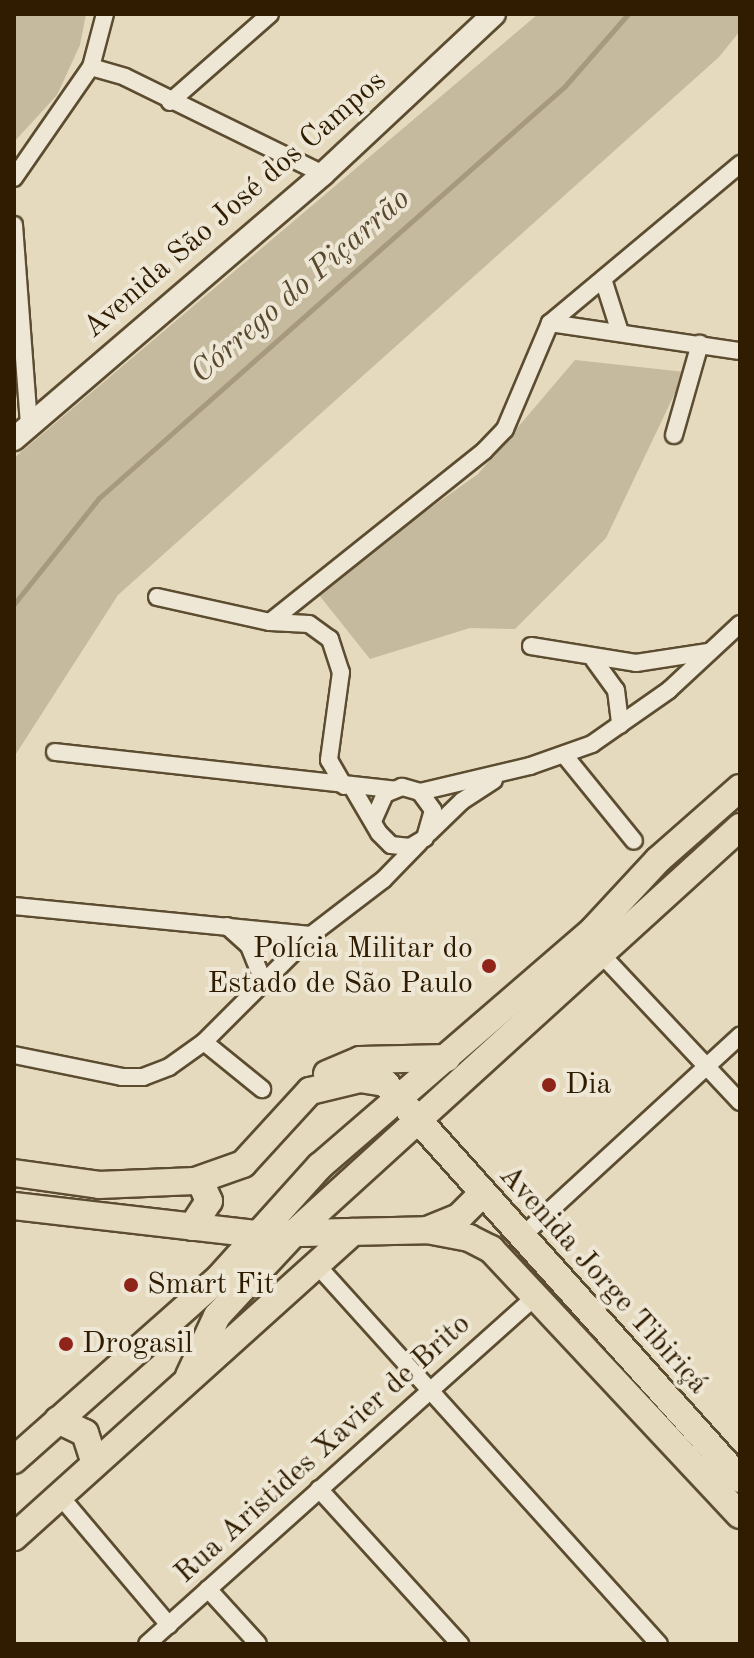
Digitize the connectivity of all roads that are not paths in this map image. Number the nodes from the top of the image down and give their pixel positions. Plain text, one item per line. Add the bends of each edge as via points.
1 (105, 14) edge
2 (270, 14) edge
3 (494, 14) edge
4 (91, 67) junction
5 (170, 102) junction
6 (740, 164) edge
7 (323, 174) junction
8 (14, 178) edge
9 (14, 225) edge
10 (603, 279) junction
11 (550, 323) junction
12 (619, 329) junction
13 (700, 344) junction
14 (740, 351) edge
15 (22, 432) edge
16 (674, 435) dead end
17 (157, 597) dead end
18 (270, 622) junction
19 (740, 624) edge
20 (531, 646) dead end
21 (709, 652) junction
22 (594, 660) junction
23 (620, 725) junction
24 (55, 752) dead end
25 (565, 756) junction
26 (329, 760) junction
27 (506, 773) junction
28 (306, 783) junction
29 (348, 786) junction
30 (740, 788) edge
31 (392, 789) junction
32 (420, 792) junction
33 (374, 819) junction
34 (740, 827) edge
35 (424, 838) junction
36 (383, 839) junction
37 (634, 841) dead end
38 (383, 880) junction
39 (14, 906) edge
40 (227, 926) junction
41 (311, 935) junction
42 (601, 954) junction
43 (263, 980) junction
44 (740, 1036) edge
45 (204, 1042) junction
46 (14, 1055) edge
47 (447, 1058) junction
48 (707, 1066) junction
49 (262, 1089) dead end
50 (310, 1091) junction
51 (398, 1095) junction
52 (740, 1102) edge
53 (373, 1119) junction
54 (422, 1121) junction
55 (14, 1173) edge
56 (195, 1181) junction
57 (480, 1196) junction
58 (14, 1206) edge
59 (319, 1212) junction
60 (195, 1228) junction
61 (427, 1230) junction
62 (353, 1232) junction
63 (294, 1233) junction
64 (257, 1234) junction
65 (520, 1238) junction
66 (316, 1264) junction
67 (219, 1278) junction
68 (536, 1296) junction
69 (189, 1376) junction
70 (429, 1391) junction
71 (58, 1420) junction
72 (14, 1460) edge
73 (94, 1461) junction
74 (740, 1479) edge
75 (319, 1489) junction
76 (60, 1496) junction
77 (740, 1515) edge
78 (14, 1537) edge
79 (208, 1589) junction
80 (169, 1625) junction
81 (147, 1644) edge
82 (258, 1644) edge
83 (460, 1644) edge
84 (659, 1644) edge

1 - 4 street
2 - 5 street
3 - 7 main road, Avenida São José dos Campos
4 - 5 street via 125,77
4 - 8 street
5 - 7 street
6 - 10 street
7 - 15 main road, Avenida São José dos Campos
9 - 15 street
10 - 11 street
10 - 12 street
11 - 12 street
11 - 18 street via 505,429
12 - 13 street
13 - 14 street
13 - 16 street
17 - 18 street
18 - 26 street via 309,624 330,639 336,651 341,672
19 - 21 street
20 - 22 street
21 - 22 street via 663,662
21 - 23 street via 669,690
22 - 23 street via 616,690
23 - 25 street
24 - 28 street
25 - 27 street
25 - 37 street
26 - 28 street
26 - 29 street
27 - 32 street
27 - 35 street via 462,801
28 - 29 street
29 - 31 street
29 - 33 street
30 - 47 main road via 658,860 593,930
31 - 32 street
31 - 33 street via 378,801
32 - 35 street via 433,810
33 - 36 street
34 - 42 main road
35 - 36 street via 400,847
35 - 38 street
36 - 38 street
38 - 41 street
39 - 40 street
40 - 41 street
40 - 43 street via 249,946
41 - 43 street
42 - 48 street
42 - 54 main road
43 - 45 street
44 - 48 street
45 - 46 street via 169,1067 143,1077
45 - 49 street
47 - 50 main road via 360,1060 324,1076
47 - 51 main road
48 - 52 street
48 - 65 street
50 - 51 main road via 360,1079 385,1083
50 - 56 main road via 243,1164
51 - 53 main road
51 - 54 main road, Avenida Jorge Tibiriçá
53 - 59 main road via 308,1192 308,1204
53 - 64 main road
54 - 57 main road, Avenida Jorge Tibiriçá
54 - 59 main road
55 - 56 main road via 99,1185
56 - 60 main road via 209,1201
57 - 61 main road via 459,1217
57 - 65 main road, Avenida Jorge Tibiriçá
58 - 60 main road
59 - 63 main road
60 - 64 main road
60 - 67 main road via 214,1245
61 - 62 main road
61 - 68 main road, Avenida Jorge Tibiriçá via 469,1238 491,1249
62 - 63 main road
62 - 66 main road
63 - 64 main road
63 - 69 main road via 217,1316
64 - 67 main road
65 - 74 main road, Avenida Jorge Tibiriçá
66 - 69 main road
66 - 70 street
67 - 71 main road
68 - 70 street, Rua Aristides Xavier de Brito
68 - 77 main road, Avenida Jorge Tibiriçá
69 - 73 main road
70 - 75 street, Rua Aristides Xavier de Brito
70 - 84 street
71 - 72 main road
71 - 73 main road via 85,1433
73 - 76 main road
75 - 79 street, Rua Aristides Xavier de Brito
75 - 83 street
76 - 78 main road
76 - 80 street
79 - 80 street, Rua Aristides Xavier de Brito
79 - 82 street
80 - 81 street, Rua Aristides Xavier de Brito

